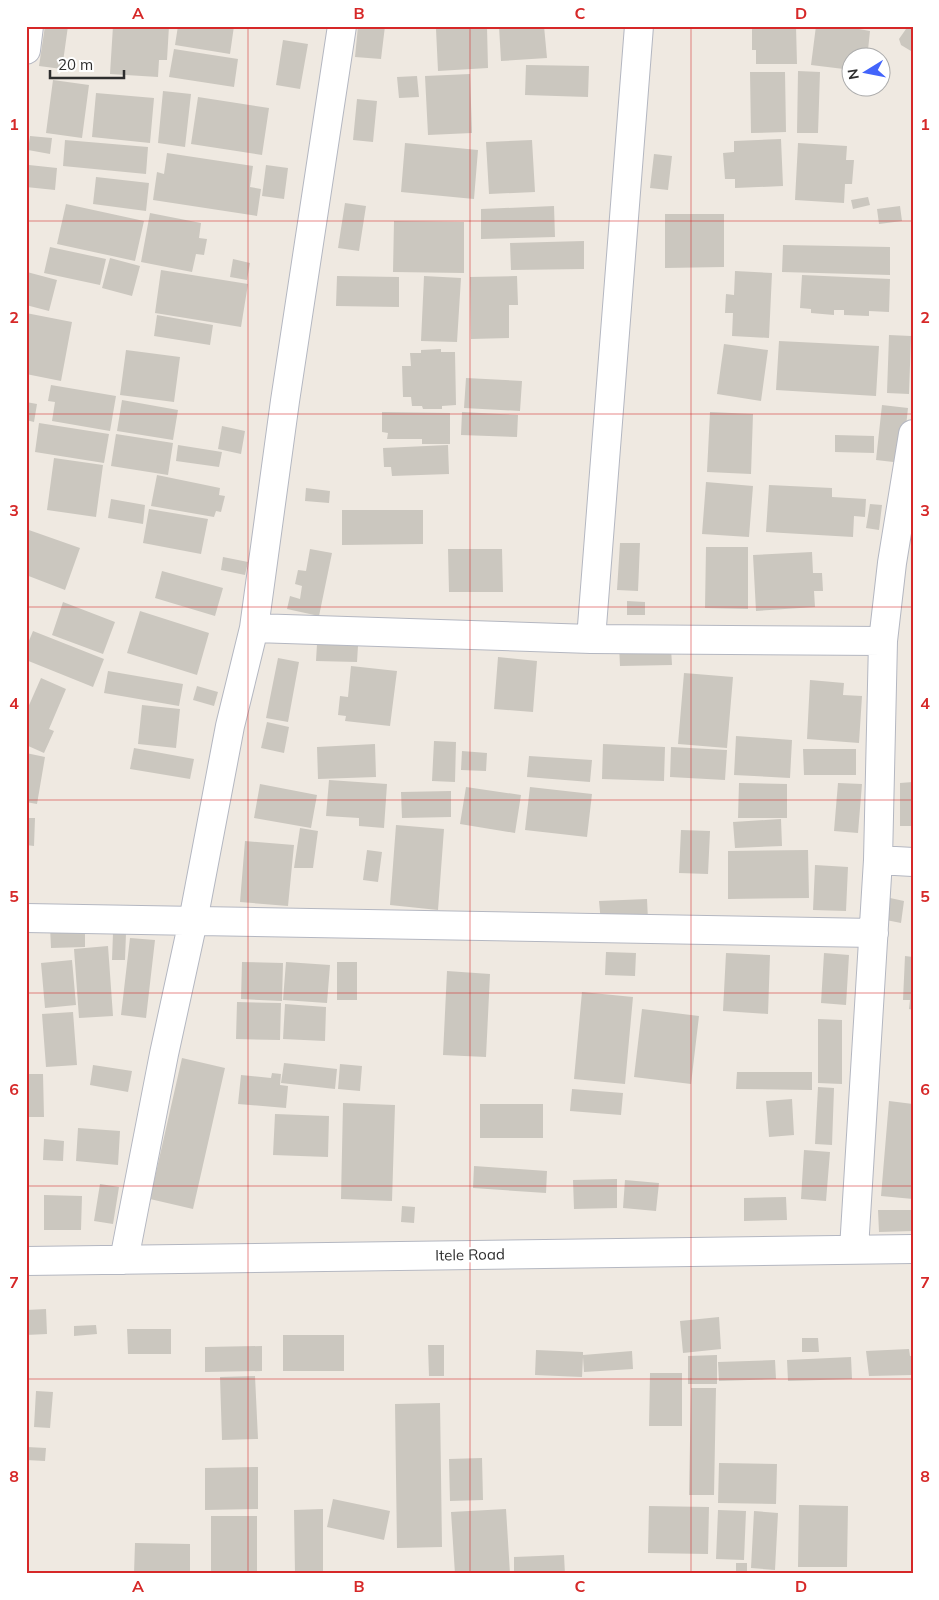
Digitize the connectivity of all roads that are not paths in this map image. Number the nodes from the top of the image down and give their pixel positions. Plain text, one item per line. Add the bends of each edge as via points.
1 (29, 26) edge
2 (342, 26) edge
3 (639, 26) edge
4 (26, 50) edge
5 (913, 434) edge
6 (902, 563) edge
7 (254, 628) junction
8 (591, 639) junction
9 (883, 641) junction
10 (878, 860) junction
11 (913, 862) edge
12 (26, 918) edge
13 (193, 920) junction
14 (874, 933) junction
15 (854, 1249) junction
16 (913, 1250) edge
17 (124, 1260) junction
18 (26, 1261) edge

1 - 4 street
2 - 7 street
3 - 8 street
5 - 6 street
6 - 9 street
7 - 8 street
7 - 13 street via 230,726
8 - 9 street
9 - 10 street
10 - 11 street
10 - 14 street
12 - 13 street
13 - 14 street
13 - 17 street
14 - 15 street
15 - 16 street, Itele Road
15 - 17 street, Itele Road
17 - 18 street, Itele Road

